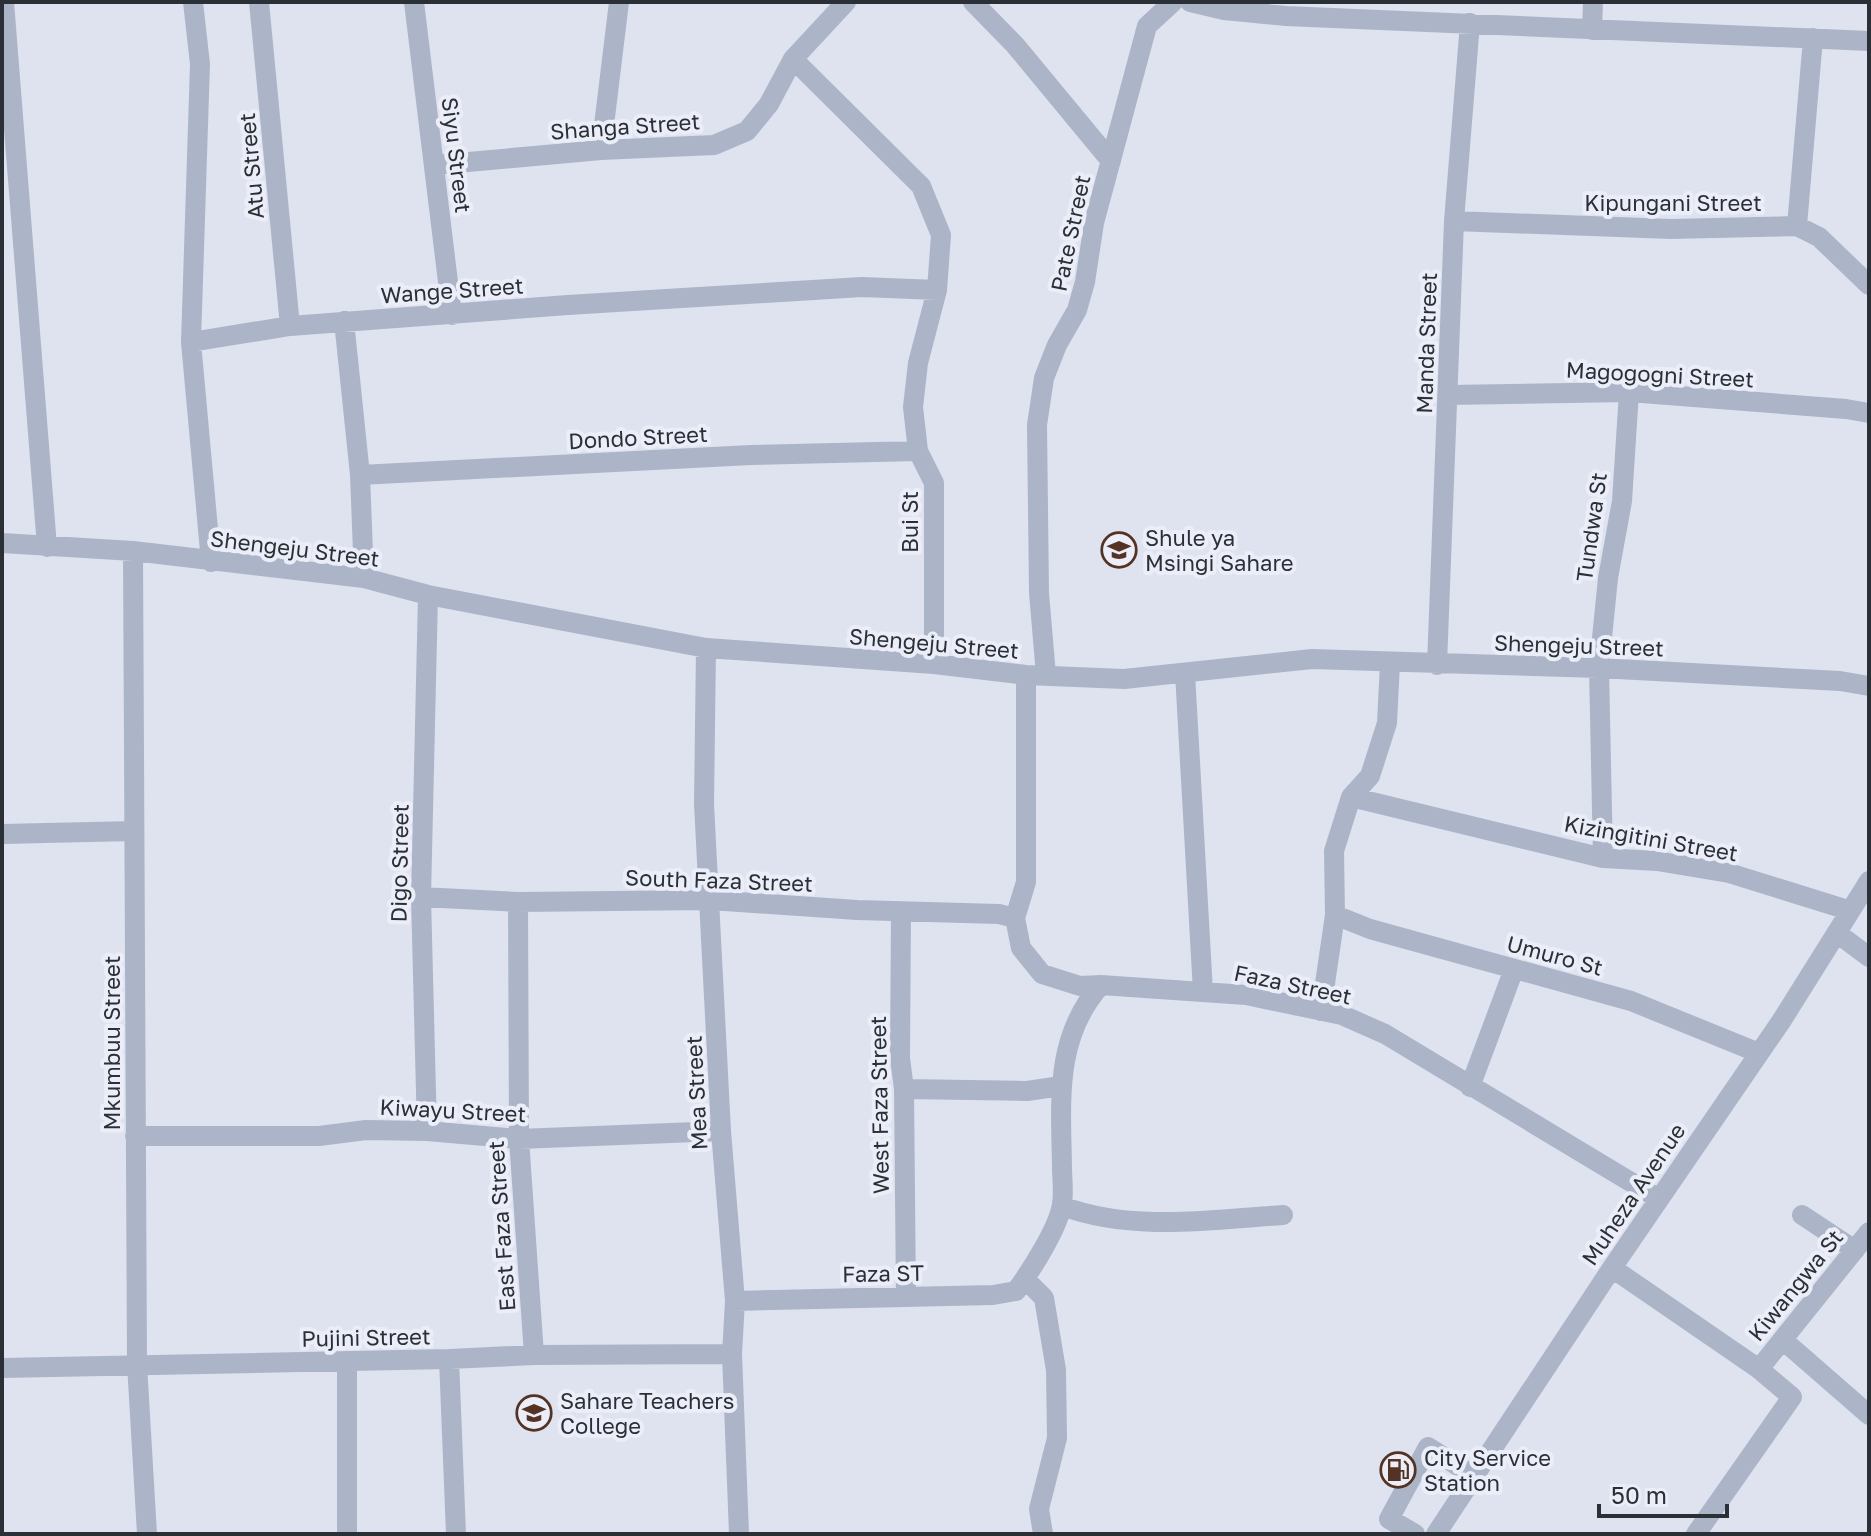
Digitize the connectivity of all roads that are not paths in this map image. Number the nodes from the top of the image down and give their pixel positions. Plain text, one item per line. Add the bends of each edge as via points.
1 (4, 2) edge
2 (193, 2) edge
3 (259, 2) edge
4 (414, 2) edge
5 (619, 2) edge
6 (846, 2) edge
7 (973, 2) edge
8 (1173, 2) edge
9 (1190, 2) edge
10 (1593, 2) edge
11 (1470, 23) junction
12 (1592, 30) junction
13 (4, 32) edge
14 (1813, 38) junction
15 (1869, 41) edge
16 (793, 59) junction
17 (601, 150) junction
18 (1111, 161) junction
19 (435, 165) junction
20 (1454, 221) junction
21 (1797, 226) junction
22 (1869, 285) edge
23 (937, 290) junction
24 (452, 315) junction
25 (344, 321) junction
26 (290, 326) junction
27 (191, 342) junction
28 (1629, 392) junction
29 (1448, 395) junction
30 (1869, 413) edge
31 (918, 451) junction
32 (360, 475) junction
33 (2, 543) edge
34 (47, 547) junction
35 (133, 551) junction
36 (211, 562) junction
37 (364, 578) junction
38 (428, 595) junction
39 (706, 648) junction
40 (1390, 663) junction
41 (934, 664) junction
42 (1437, 665) junction
43 (1599, 668) junction
44 (1185, 673) junction
45 (1036, 675) junction
46 (1869, 686) edge
47 (1351, 797) junction
48 (134, 831) junction
49 (2, 834) edge
50 (1603, 858) junction
51 (1869, 881) edge
52 (421, 897) junction
53 (710, 900) junction
54 (518, 902) junction
55 (1848, 910) junction
56 (901, 912) junction
57 (1335, 915) junction
58 (1015, 918) junction
59 (1837, 933) junction
60 (1869, 957) edge
61 (1514, 969) junction
62 (1101, 985) junction
63 (1203, 992) junction
64 (1321, 1011) junction
65 (1759, 1053) junction
66 (1061, 1086) junction
67 (1470, 1087) junction
68 (904, 1089) junction
69 (427, 1131) junction
70 (721, 1131) junction
71 (135, 1136) junction
72 (519, 1139) junction
73 (1659, 1199) junction
74 (1062, 1206) junction
75 (1283, 1215) dead end
76 (1802, 1215) dead end
77 (1869, 1232) edge
78 (1855, 1250) junction
79 (1612, 1268) junction
80 (1025, 1279) junction
81 (906, 1297) junction
82 (735, 1301) junction
83 (1783, 1340) junction
84 (732, 1354) junction
85 (534, 1355) junction
86 (449, 1359) junction
87 (347, 1361) junction
88 (137, 1364) junction
89 (2, 1368) edge
90 (1759, 1369) junction
91 (1869, 1415) edge
92 (1474, 1476) junction
93 (147, 1534) edge
94 (347, 1534) edge
95 (456, 1534) edge
96 (739, 1534) edge
97 (1043, 1534) edge
98 (1415, 1534) edge
99 (1436, 1534) edge
100 (1696, 1534) edge

1 - 13 street
2 - 27 street via 200,64
3 - 26 street, Atu Street
4 - 19 street, Siyu Street
5 - 17 street
6 - 16 street, Shanga Street
7 - 18 street
8 - 18 street, Pate Street via 1147,26
9 - 11 street via 1286,16
10 - 12 street
11 - 12 street
11 - 20 street, Manda Street
12 - 14 street
13 - 34 street
14 - 15 street
14 - 21 street
16 - 17 street, Shanga Street via 769,104 747,131 714,145
16 - 23 street, Bui St via 921,186 941,235
17 - 19 street, Shanga Street
18 - 45 street, Pate Street via 1085,282 1044,378 1037,425
19 - 24 street, Siyu Street
20 - 21 street, Kipungani Street via 1671,229
20 - 29 street, Manda Street
21 - 22 street via 1819,237
23 - 24 street, Wange Street via 862,287
23 - 31 street, Bui St via 918,363 913,407
24 - 25 street, Wange Street
25 - 26 street, Wange Street
25 - 32 street
26 - 27 street, Wange Street
27 - 36 street
28 - 29 street, Magogogni Street
28 - 30 street, Magogogni Street
28 - 43 street, Tundwa St via 1622,501
29 - 42 street, Manda Street
31 - 32 street, Dondo Street
31 - 41 street, Bui St via 934,483
32 - 37 street
33 - 34 street, Shengeju Street
34 - 35 street, Shengeju Street
35 - 36 street, Shengeju Street
35 - 48 street, Mkumbuu Street
36 - 37 street, Shengeju Street
37 - 38 street, Shengeju Street
38 - 39 street, Shengeju Street
38 - 52 street, Digo Street
39 - 41 street, Shengeju Street
39 - 53 street, Mea Street via 704,804
40 - 42 street, Shengeju Street
40 - 44 street, Shengeju Street via 1312,659
40 - 47 street via 1387,723 1370,776
41 - 45 street, Shengeju Street
42 - 43 street, Shengeju Street
43 - 46 street, Shengeju Street
43 - 50 street, Tundwa St
44 - 45 street, Shengeju Street via 1124,679
44 - 63 street
45 - 58 street, Pate Street via 1026,882
47 - 50 street, Kizingitini Street
47 - 57 street via 1334,851
48 - 49 street
48 - 71 street, Mkumbuu Street
50 - 55 street, Kizingitini Street via 1729,873
51 - 55 street, Muheza Avenue
52 - 54 street, South Faza Street
52 - 69 street, Digo Street
53 - 54 street, South Faza Street
53 - 56 street, South Faza Street
53 - 70 street, Mea Street
54 - 72 street, East Faza Street
55 - 59 street, Muheza Avenue
56 - 58 street, South Faza Street
56 - 68 street, West Faza Street
57 - 61 street, Umuro St
57 - 64 street
58 - 62 street, Faza Street via 1021,948 1042,974 1080,986
59 - 60 street
59 - 65 street, Muheza Avenue
61 - 65 street, Umuro St via 1631,1001
61 - 67 street
62 - 63 street, Faza Street
62 - 66 street via 1075,1023 1063,1058
63 - 64 street, Faza Street
64 - 67 street, Faza Street via 1385,1034
65 - 73 street, Muheza Avenue
66 - 68 street via 1027,1091
66 - 74 street
67 - 73 street, Faza Street
68 - 81 street, West Faza Street
69 - 71 street, Kiwayu Street
69 - 72 street, Kiwayu Street
70 - 72 street, Kiwayu Street
70 - 82 street, Mea Street
71 - 88 street, Mkumbuu Street
72 - 85 street, East Faza Street
73 - 79 street, Muheza Avenue
74 - 75 street via 1095,1217 1160,1222
74 - 80 street
76 - 78 street
77 - 78 street, Kiwangwa St
78 - 83 street, Kiwangwa St
79 - 90 street
79 - 92 street, Muheza Avenue
80 - 81 street, Faza ST via 1016,1291 993,1295
80 - 97 street via 1044,1298 1056,1370 1057,1438 1039,1509
81 - 82 street, Faza ST
82 - 84 street, Mea Street
83 - 90 street, Kiwangwa St
83 - 91 street
84 - 85 street, Pujini Street
84 - 96 street, Mea Street
85 - 86 street, Pujini Street
86 - 87 street, Pujini Street
86 - 95 street
87 - 88 street, Pujini Street
87 - 94 street
88 - 89 street, Pujini Street
88 - 93 street, Mkumbuu Street
90 - 100 street via 1792,1397
92 - 98 street via 1428,1447 1389,1519
92 - 99 street, Muheza Avenue

